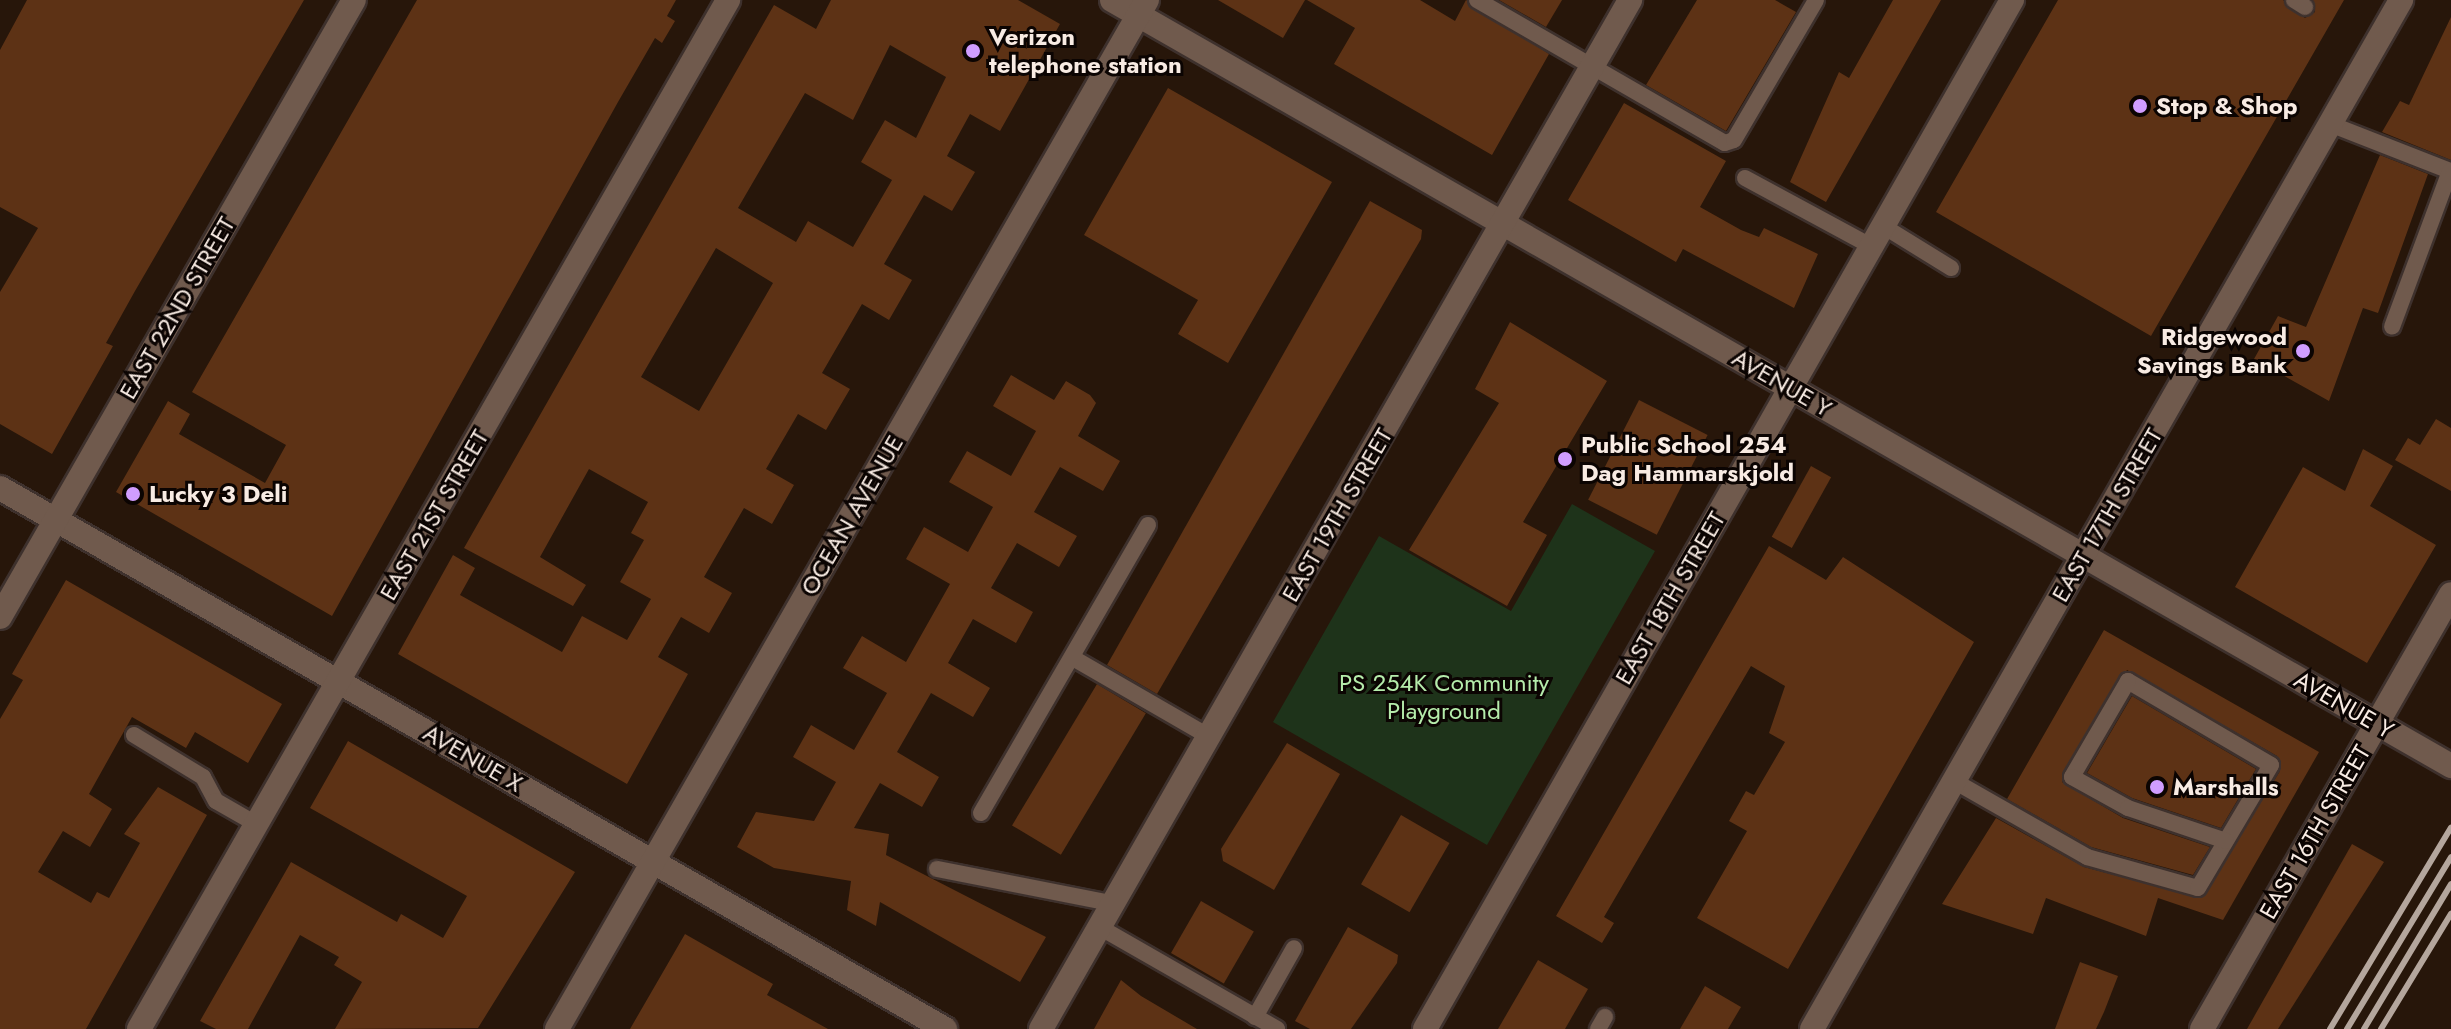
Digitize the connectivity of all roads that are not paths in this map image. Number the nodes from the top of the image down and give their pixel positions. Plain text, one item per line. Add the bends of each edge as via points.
1 (354, 0) edge
2 (728, 0) edge
3 (1112, 0) edge
4 (1477, 0) edge
5 (1630, 0) edge
6 (1816, 0) edge
7 (2012, 0) edge
8 (2401, 0) edge
9 (1142, 8) edge
10 (1592, 66) junction
11 (2330, 124) junction
12 (1745, 178) dead end
13 (1503, 224) junction
14 (1877, 236) junction
15 (1951, 268) dead end
16 (2392, 327) dead end
17 (1790, 388) junction
18 (0, 488) edge
19 (56, 520) junction
20 (1148, 525) dead end
21 (2083, 556) junction
22 (2451, 594) edge
23 (0, 617) edge
24 (1073, 658) junction
25 (339, 682) junction
26 (2377, 724) junction
27 (134, 735) dead end
28 (1210, 737) junction
29 (2451, 766) edge
30 (1954, 781) junction
31 (981, 813) dead end
32 (256, 824) junction
33 (2226, 841) junction
34 (653, 861) junction
35 (937, 869) dead end
36 (1115, 904) junction
37 (1101, 928) junction
38 (1294, 948) dead end
39 (1255, 1017) junction
40 (139, 1029) edge
41 (557, 1029) edge
42 (945, 1029) edge
43 (1041, 1029) edge
44 (1277, 1029) edge
45 (1425, 1029) edge
46 (1812, 1029) edge
47 (2202, 1029) edge

1 - 19 street, EAST 22ND STREET
2 - 25 street, EAST 21ST STREET
3 - 9 street, AVENUE Y
4 - 10 lane
5 - 10 street, EAST 19TH STREET
6 - 10 lane via 1734,140 1725,143
7 - 14 street, EAST 18TH STREET
8 - 11 street, EAST 17TH STREET
9 - 13 street, AVENUE Y
9 - 34 street, OCEAN AVENUE
10 - 13 street, EAST 19TH STREET
11 - 16 lane via 2450,171
11 - 21 street, EAST 17TH STREET
12 - 14 lane
13 - 17 street, AVENUE Y
13 - 28 street, EAST 19TH STREET
14 - 15 lane
14 - 17 street, EAST 18TH STREET
17 - 21 street, AVENUE Y
17 - 45 street, EAST 18TH STREET
18 - 19 street, AVENUE X
19 - 23 street, EAST 22ND STREET
19 - 25 street, AVENUE X
20 - 24 lane
21 - 26 street, AVENUE Y
21 - 30 street, EAST 17TH STREET
22 - 26 street, EAST 16TH STREET
24 - 28 lane
24 - 31 lane
25 - 32 street, EAST 21ST STREET
25 - 34 street, AVENUE X
26 - 29 street, AVENUE Y
26 - 47 street, EAST 16TH STREET
27 - 32 lane via 203,777 216,801
28 - 36 street, EAST 19TH STREET
30 - 33 lane via 2087,857 2198,888
30 - 46 street, EAST 17TH STREET
32 - 40 street, EAST 21ST STREET
33 - 33 lane via 2271,765 2128,681 2072,777 2128,808
34 - 41 street, OCEAN AVENUE
34 - 42 street, AVENUE X
35 - 36 lane
36 - 37 street, EAST 19TH STREET
37 - 39 lane
37 - 43 street, EAST 19TH STREET
38 - 39 lane
39 - 44 lane

